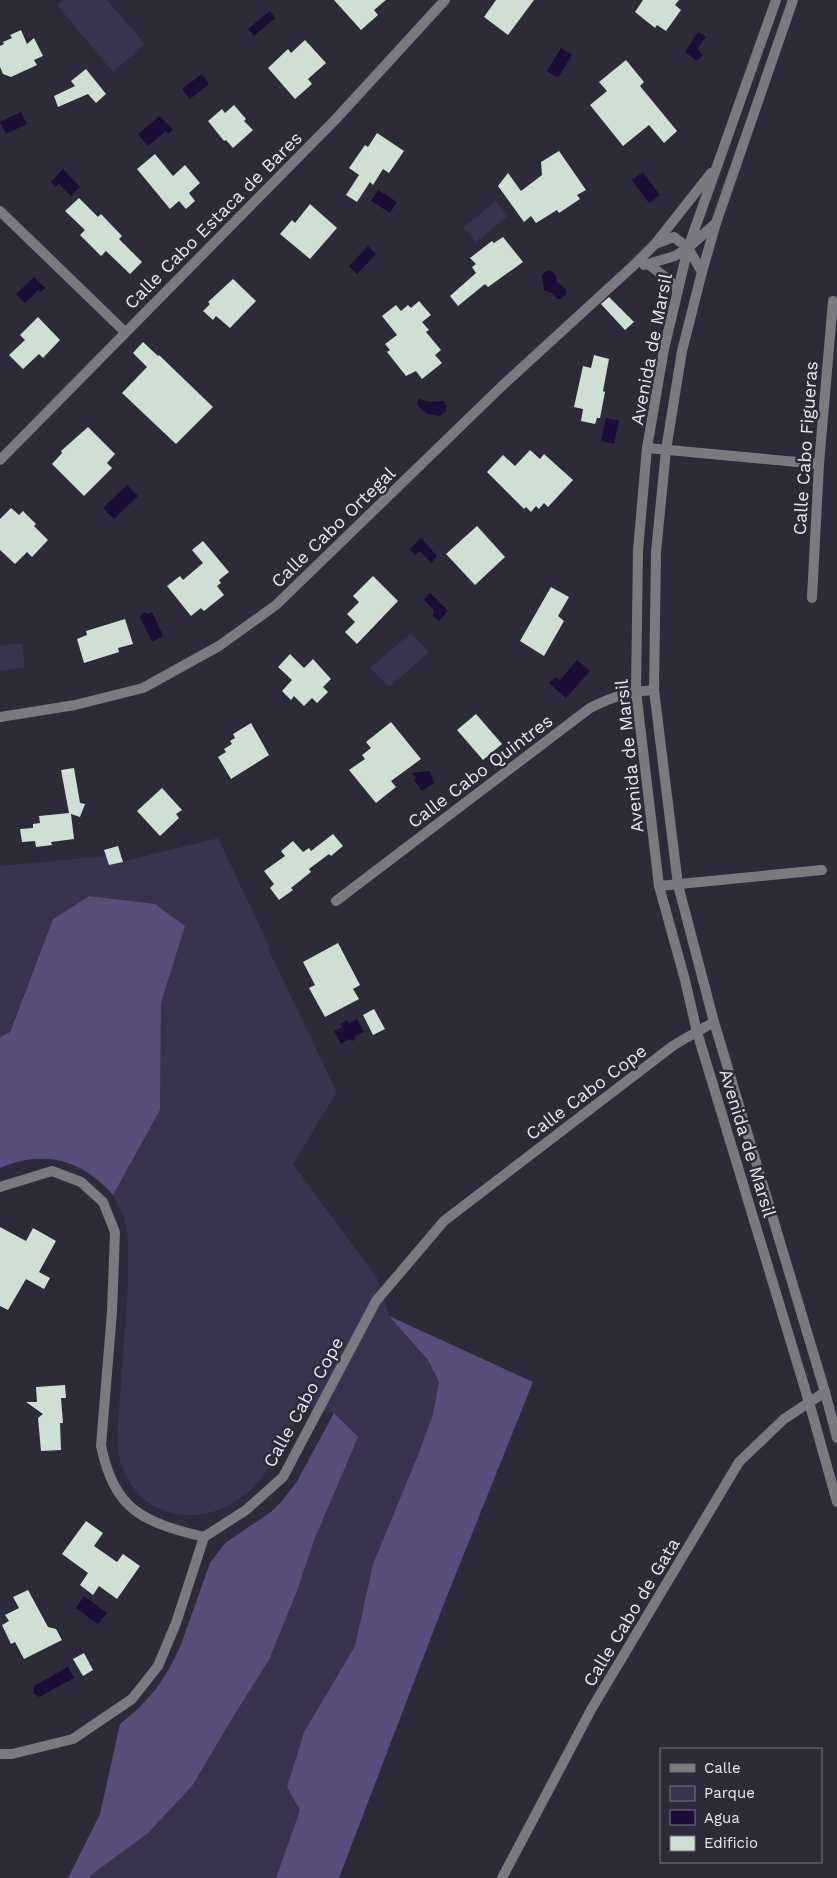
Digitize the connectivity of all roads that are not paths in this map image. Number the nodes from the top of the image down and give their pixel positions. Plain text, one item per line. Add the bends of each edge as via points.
1 (445, 0) edge
2 (776, 0) edge
3 (793, 0) edge
4 (717, 166) junction
5 (0, 211) edge
6 (716, 224) junction
7 (655, 244) junction
8 (688, 248) junction
9 (648, 264) junction
10 (633, 266) junction
11 (702, 272) junction
12 (678, 291) junction
13 (833, 301) dead end
14 (125, 332) junction
15 (648, 448) junction
16 (666, 450) junction
17 (0, 460) edge
18 (819, 464) junction
19 (812, 598) dead end
20 (654, 690) junction
21 (636, 692) junction
22 (0, 717) edge
23 (822, 870) dead end
24 (678, 885) junction
25 (659, 886) junction
26 (336, 901) dead end
27 (714, 1022) junction
28 (697, 1032) junction
29 (0, 1186) edge
30 (825, 1392) junction
31 (809, 1402) junction
32 (837, 1438) edge
33 (837, 1502) edge
34 (204, 1536) junction
35 (0, 1754) edge
36 (502, 1878) edge

1 - 14 street, Calle Cabo Estaca de Bares via 335,120
2 - 4 street, Avenida de Marsil
3 - 6 street, Avenida de Marsil
4 - 7 street, Calle Cabo Ortegal
4 - 8 street, Avenida de Marsil
5 - 14 street
6 - 8 street
6 - 11 street, Avenida de Marsil
7 - 8 street via 674,237
7 - 10 street, Calle Cabo Ortegal
8 - 9 street via 676,256
8 - 11 street
8 - 12 street, Avenida de Marsil
9 - 10 street
9 - 12 street
10 - 22 street, Calle Cabo Ortegal via 506,382 276,605 218,646 143,688 75,705
11 - 16 street, Avenida de Marsil via 682,351
12 - 15 street, Avenida de Marsil via 664,349
13 - 18 street, Calle Cabo Figueras
14 - 17 street, Calle Cabo Estaca de Bares
15 - 16 street
15 - 21 street, Avenida de Marsil via 638,550
16 - 18 street
16 - 20 street, Avenida de Marsil via 656,552
18 - 19 street, Calle Cabo Figueras
20 - 21 street, Calle Cabo Quintres
20 - 24 street, Avenida de Marsil
21 - 25 street, Avenida de Marsil
21 - 26 street, Calle Cabo Quintres via 614,696 590,708
23 - 24 street
24 - 25 street
24 - 27 street, Avenida de Marsil
25 - 28 street, Avenida de Marsil
27 - 28 street, Calle Cabo Cope
27 - 30 street, Avenida de Marsil
28 - 31 street, Avenida de Marsil
28 - 34 street, Calle Cabo Cope via 674,1045 444,1221 376,1301 284,1477 246,1510
29 - 34 street via 52,1171 81,1182 103,1202 115,1232 101,1446 105,1465 113,1486 133,1510 167,1528
30 - 31 street, Calle Cabo de Gata
30 - 32 street, Avenida de Marsil
31 - 33 street, Avenida de Marsil
31 - 36 street, Calle Cabo de Gata via 784,1420 739,1462 592,1708
34 - 35 street via 176,1623 158,1666 132,1699 73,1739

